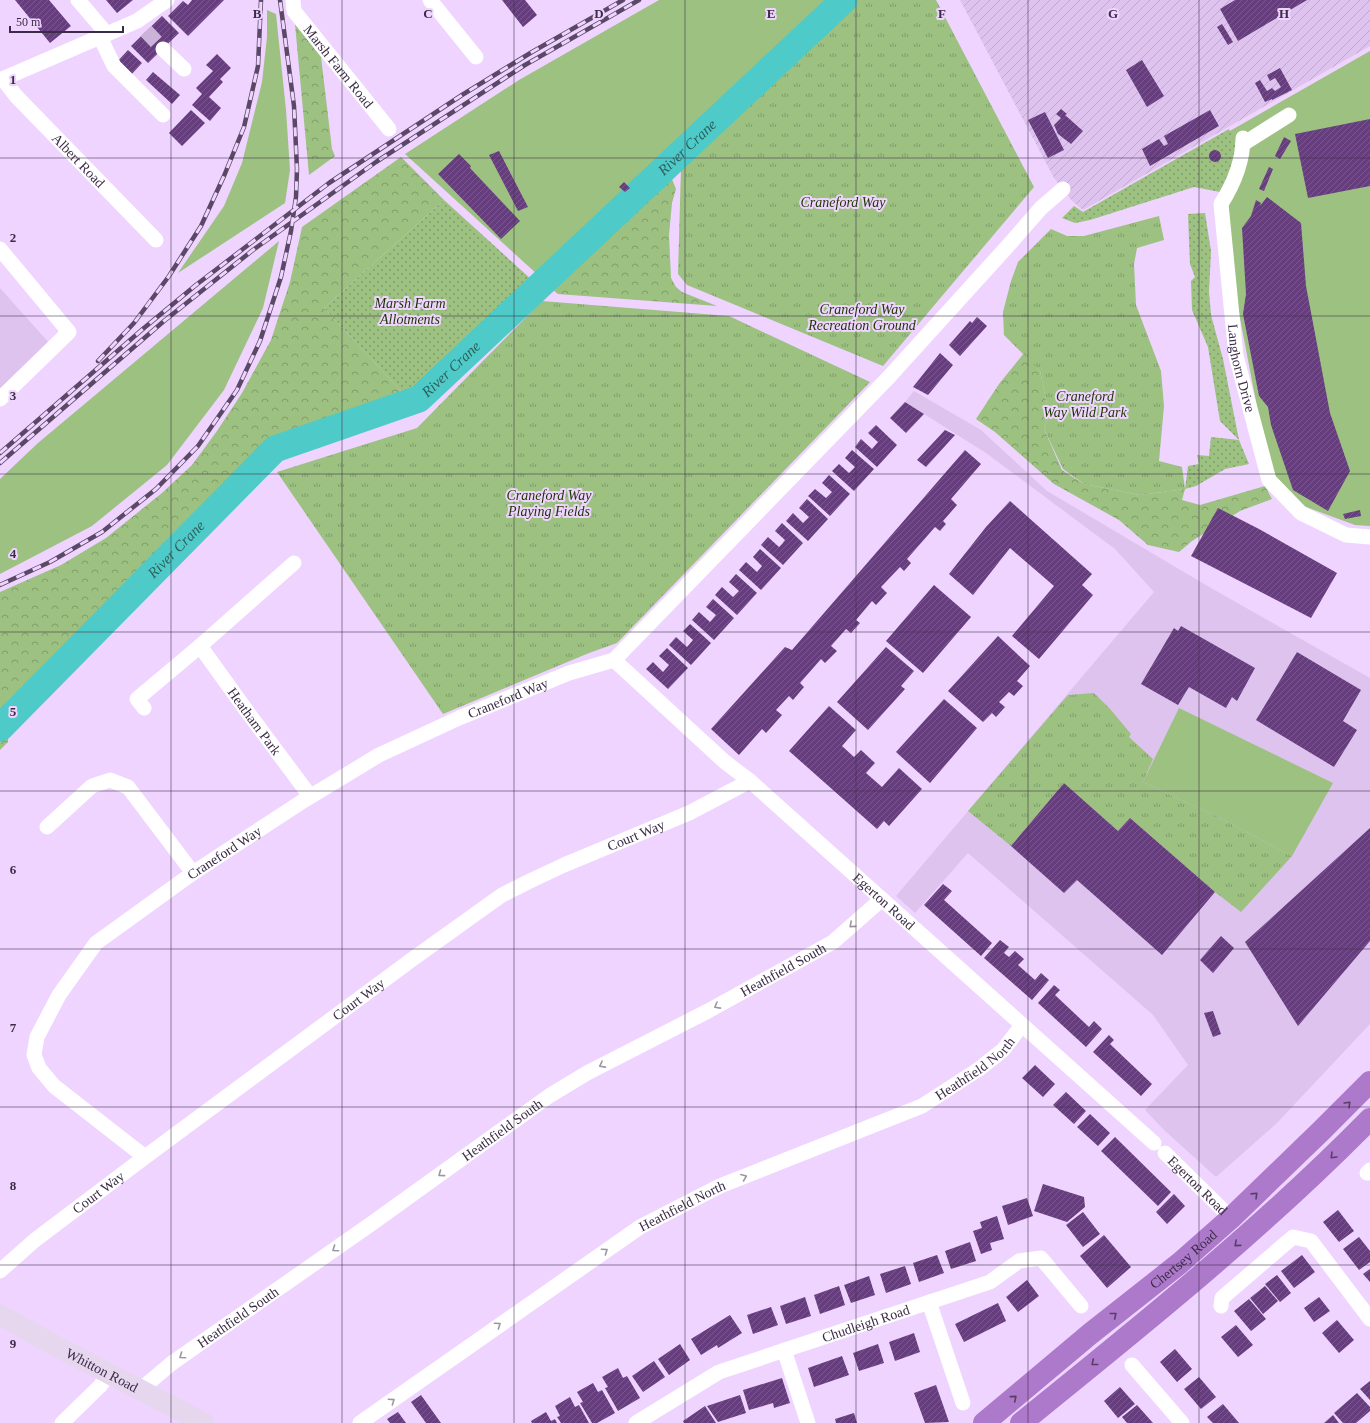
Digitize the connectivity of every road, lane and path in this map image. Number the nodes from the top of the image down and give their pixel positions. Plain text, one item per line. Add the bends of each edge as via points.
1 (78, 0) edge
2 (167, 0) edge
3 (293, 0) edge
4 (430, 0) edge
5 (103, 35) junction
6 (163, 49) tunnel mouth
7 (476, 57) dead end
8 (184, 69) dead end
9 (2, 80) edge
10 (163, 115) dead end
11 (1289, 115) dead end
12 (389, 129) dead end
13 (1063, 190) dead end
14 (156, 240) dead end
15 (0, 248) edge
16 (0, 399) edge
17 (1370, 537) edge
18 (294, 563) dead end
19 (200, 646) junction
20 (614, 660) junction
21 (144, 708) dead end
22 (750, 781) junction
23 (310, 796) junction
24 (47, 827) dead end
25 (193, 873) junction
26 (882, 899) junction
27 (1022, 1024) junction
28 (1370, 1082) edge
29 (1370, 1119) edge
30 (145, 1157) junction
31 (1231, 1218) junction
32 (0, 1271) edge
33 (929, 1302) junction
34 (1081, 1306) dead end
35 (1221, 1306) dead end
36 (0, 1315) edge
37 (1370, 1319) edge
38 (784, 1350) junction
39 (1132, 1365) dead end
40 (109, 1374) junction
41 (140, 1390) junction
42 (963, 1403) dead end
43 (62, 1423) edge
44 (204, 1423) edge
45 (360, 1423) edge
46 (636, 1423) edge
47 (808, 1423) edge
48 (984, 1423) edge
49 (1021, 1423) edge
50 (1182, 1423) edge

1 - 5 street
2 - 5 street via 142,26
3 - 12 street, Marsh Farm Road via 294,11
4 - 7 street
5 - 9 street
5 - 10 street via 114,66
6 - 8 street
9 - 14 street, Albert Road
11 - 17 street, Langhorn Drive via 1243,141 1240,163 1221,204 1236,356 1269,480 1301,513 1346,534
13 - 20 street, Craneford Way via 1041,208 888,378
15 - 16 street via 69,332
18 - 19 street
19 - 21 street via 138,699
19 - 23 street, Heatham Park
20 - 22 street, Egerton Road via 725,762
20 - 23 street, Craneford Way via 569,673 460,718 379,755
22 - 26 street, Egerton Road
22 - 30 street, Court Way via 689,813 578,859 502,895
23 - 25 street, Craneford Way
24 - 25 street via 92,786 110,780 128,786
25 - 30 street, Craneford Way via 96,943 59,995 37,1037 34,1055 39,1068 54,1086
26 - 27 street, Egerton Road
26 -> 41 street, Heathfield South via 833,942 708,1011 586,1073 549,1096 172,1363
27 - 31 street, Egerton Road via 1159,1148
45 -> 27 street, Heathfield North via 640,1227 720,1186 922,1106 1003,1050
31 -> 28 highway, Chertsey Road
29 -> 49 highway, Chertsey Road via 1330,1160 1260,1224
30 - 32 street, Court Way via 35,1240
48 -> 31 highway, Chertsey Road
33 - 34 street, Chudleigh Road via 990,1282 1019,1261 1041,1258
33 - 38 street, Chudleigh Road
33 - 42 street
35 - 37 street via 1222,1298 1292,1238 1311,1242
36 - 40 main road, Whitton Road
38 - 46 street, Chudleigh Road via 719,1372
38 - 47 street
39 - 50 street
40 - 41 main road, Whitton Road
40 - 43 street
41 - 44 main road, Whitton Road

